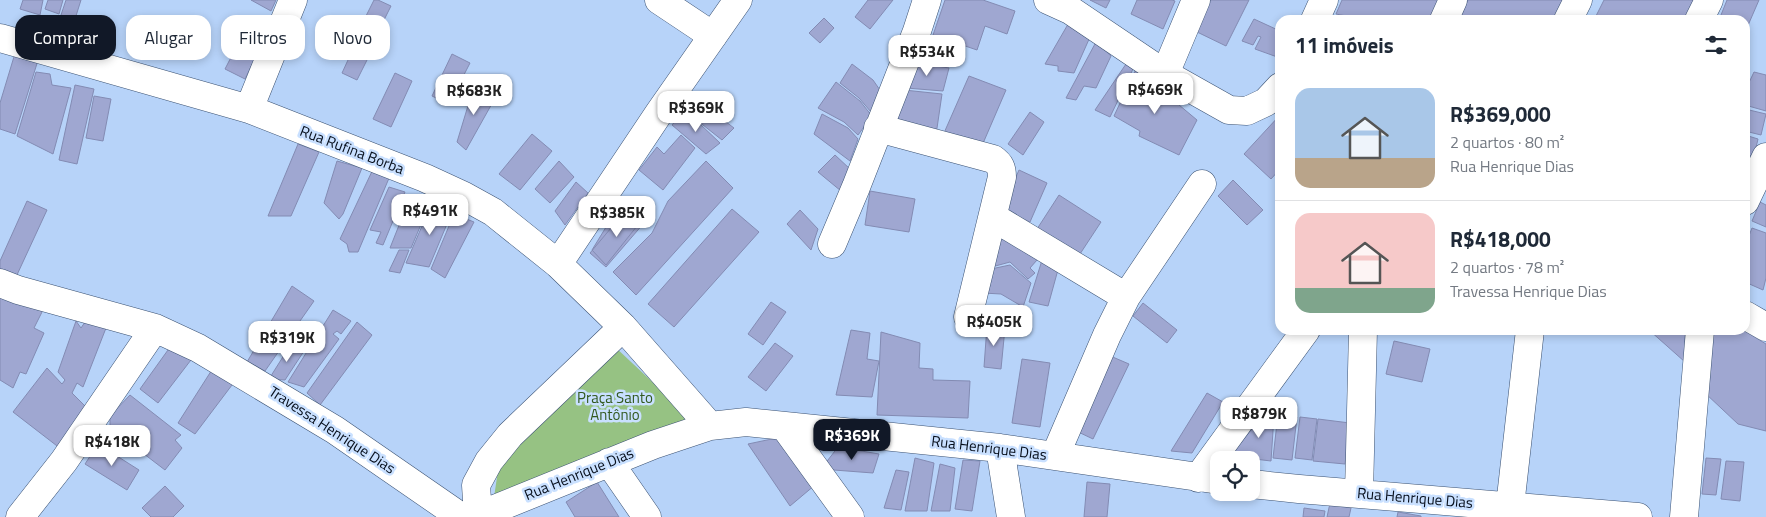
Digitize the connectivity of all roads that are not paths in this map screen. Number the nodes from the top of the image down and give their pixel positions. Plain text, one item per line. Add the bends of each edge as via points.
1 (293, 0) edge
2 (660, 0) edge
3 (738, 0) edge
4 (927, 0) edge
5 (1048, 0) edge
6 (1196, 0) edge
7 (1324, 0) edge
8 (1453, 0) edge
9 (1578, 0) edge
10 (1709, 0) edge
11 (1317, 15) edge
12 (1446, 15) edge
13 (1570, 15) edge
14 (1702, 15) edge
15 (713, 36) junction
16 (0, 38) edge
17 (1165, 74) junction
18 (1275, 92) edge
19 (249, 109) junction
20 (878, 128) junction
21 (1766, 157) edge
22 (1202, 184) dead end
23 (1750, 191) edge
24 (993, 217) junction
25 (832, 244) dead end
26 (558, 264) junction
27 (0, 283) edge
28 (1126, 297) junction
29 (968, 317) dead end
30 (1750, 318) edge
31 (623, 327) junction
32 (1766, 327) edge
33 (155, 328) junction
34 (1303, 335) edge
35 (1363, 335) edge
36 (1529, 335) edge
37 (1700, 335) edge
38 (710, 426) junction
39 (785, 426) junction
40 (1000, 448) junction
41 (1055, 456) junction
42 (609, 462) junction
43 (1208, 479) edge
44 (1260, 485) edge
45 (1360, 493) junction
46 (1510, 506) junction
47 (0, 513) edge
48 (5, 517) edge
49 (20, 517) edge
50 (472, 517) edge
51 (647, 517) edge
52 (850, 517) edge
53 (1010, 517) edge
54 (1638, 517) edge
55 (1684, 517) edge

1 - 19 street
2 - 15 street
3 - 15 street
4 - 20 street
5 - 17 street via 1070,10
6 - 17 street
7 - 11 street
8 - 12 street
9 - 13 street
10 - 14 street
15 - 26 street
16 - 19 street, Rua Rufina Borba
17 - 18 street via 1229,110 1247,111 1266,102
19 - 26 street, Rua Rufina Borba via 464,196 493,212
20 - 24 street via 999,163 1002,177
20 - 25 street
21 - 23 street
22 - 28 street
24 - 28 street
24 - 29 street
26 - 31 street, Rua Rufina Borba
27 - 33 street, Travessa Henrique Dias
28 - 41 street
30 - 32 street
31 - 38 street, Rua Rufina Borba
31 - 50 street via 510,435 489,460 476,485
33 - 49 street via 64,461
33 - 50 street, Travessa Henrique Dias via 198,348
34 - 43 street
35 - 45 street
36 - 46 street
37 - 55 street
38 - 39 street, Rua Henrique Dias via 746,422
38 - 42 street, Rua Henrique Dias
39 - 40 street, Rua Henrique Dias
39 - 52 street
40 - 41 street, Rua Henrique Dias
40 - 53 street
41 - 43 street, Rua Henrique Dias
42 - 50 street, Rua Henrique Dias
42 - 51 street
44 - 45 street, Rua Henrique Dias
45 - 46 street, Rua Henrique Dias
46 - 54 street, Rua Henrique Dias
47 - 48 street

